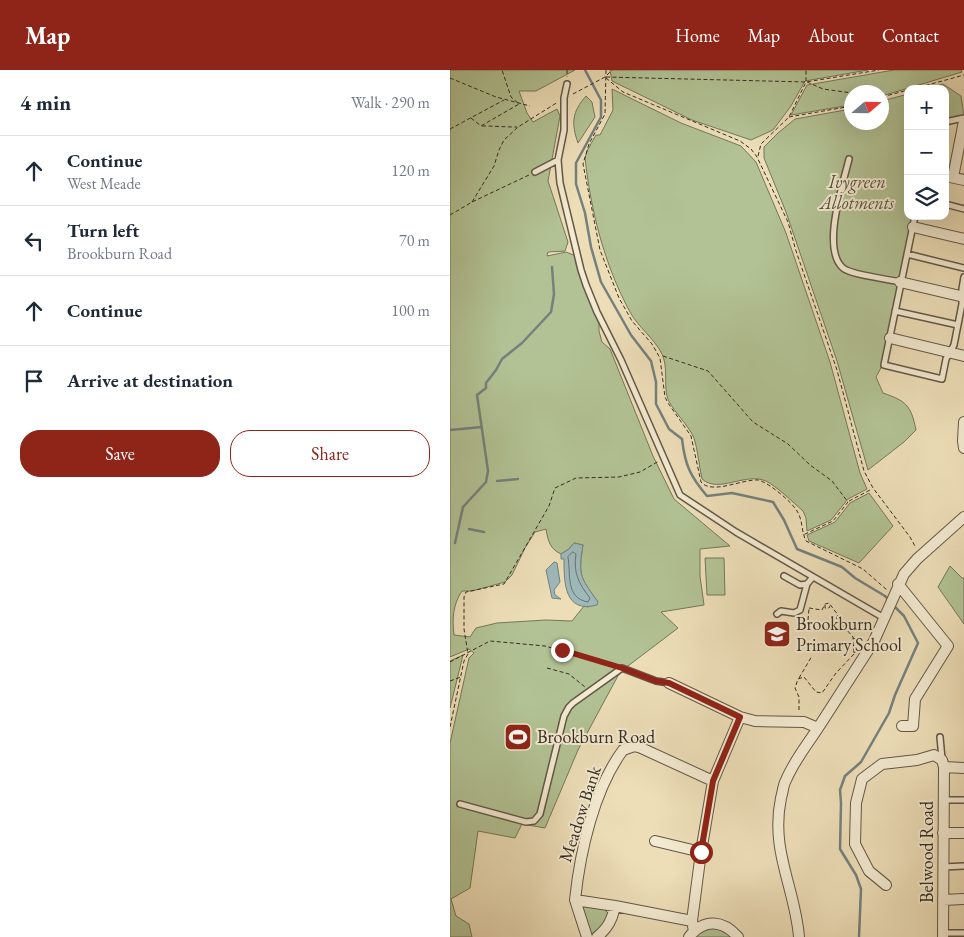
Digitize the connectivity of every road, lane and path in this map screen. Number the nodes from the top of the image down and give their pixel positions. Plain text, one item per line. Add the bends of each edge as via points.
1 (502, 70) edge
2 (606, 70) edge
3 (806, 70) edge
4 (879, 70) edge
5 (611, 71) edge
6 (964, 75) edge
7 (605, 77) junction
8 (450, 78) edge
9 (806, 82) junction
10 (567, 84) dead end
11 (928, 85) edge
12 (904, 91) edge
13 (844, 92) edge
14 (889, 95) edge
15 (564, 98) junction
16 (505, 100) junction
17 (520, 104) junction
18 (530, 106) dead end
19 (844, 107) edge
20 (789, 117) junction
21 (472, 118) junction
22 (964, 119) edge
23 (949, 121) edge
24 (481, 126) junction
25 (518, 127) junction
26 (450, 129) edge
27 (757, 157) junction
28 (849, 159) dead end
29 (558, 160) junction
30 (534, 172) joint
31 (949, 177) edge
32 (964, 180) edge
33 (472, 202) junction
34 (949, 205) edge
35 (964, 208) edge
36 (450, 215) edge
37 (914, 220) edge
38 (913, 227) junction
39 (964, 239) edge
40 (907, 254) junction
41 (964, 268) edge
42 (964, 277) edge
43 (900, 282) junction
44 (963, 297) edge
45 (896, 311) junction
46 (958, 324) junction
47 (890, 338) junction
48 (950, 353) junction
49 (663, 356) dead end
50 (964, 356) edge
51 (964, 422) edge
52 (964, 448) edge
53 (664, 458) junction
54 (873, 488) junction
55 (848, 502) junction
56 (964, 517) edge
57 (803, 535) junction
58 (919, 556) junction
59 (784, 576) dead end
60 (813, 577) junction
61 (806, 584) junction
62 (898, 584) junction
63 (893, 596) junction
64 (809, 608) dead end
65 (777, 614) dead end
66 (885, 615) junction
67 (853, 638) junction
68 (468, 654) junction
69 (854, 654) junction
70 (812, 656) dead end
71 (450, 662) edge
72 (547, 668) dead end
73 (622, 668) junction
74 (460, 677) junction
75 (798, 679) junction
76 (450, 681) edge
77 (669, 683) joint
78 (589, 691) junction
79 (799, 710) dead end
80 (740, 717) junction
81 (902, 726) dead end
82 (450, 727) edge
83 (818, 728) junction
84 (940, 737) dead end
85 (943, 764) junction
86 (964, 768) edge
87 (713, 781) junction
88 (943, 800) junction
89 (964, 800) edge
90 (460, 804) dead end
91 (943, 833) junction
92 (964, 833) edge
93 (655, 841) dead end
94 (701, 852) junction
95 (964, 866) edge
96 (943, 867) junction
97 (886, 884) dead end
98 (964, 899) edge
99 (575, 900) junction
100 (943, 900) junction
101 (615, 906) junction
102 (692, 930) edge
103 (964, 932) edge
104 (943, 935) edge
105 (587, 937) edge
106 (597, 937) edge
107 (738, 937) edge
108 (799, 937) edge

1 - 17 path via 511,97
2 - 7 path
3 - 9 path
4 - 9 path
5 - 7 path
6 - 11 path
7 - 9 path
7 - 15 path
7 - 27 path via 624,92 740,141
7 - 57 path via 606,107 582,164 600,250 619,298 660,358 668,403 691,436 703,485 710,487 752,480 764,482 794,506
8 - 16 path
9 - 13 path via 822,89
9 - 20 path
10 - 15 lane
12 - 14 path
15 - 25 path
15 - 29 lane via 564,130
16 - 17 path
16 - 21 path
17 - 18 path
17 - 24 path
19 - 20 path
20 - 27 path via 761,144
21 - 24 path
21 - 26 path
22 - 23 lane
22 - 31 street
24 - 25 path
25 - 33 path via 504,140 494,166
27 - 54 path via 788,222 837,370 864,471
28 - 43 lane via 834,226 833,245 838,262 850,272
29 - 30 lane
29 - 53 lane via 560,183 586,285
30 - 33 path
31 - 32 street
33 - 36 path
34 - 35 lane
37 - 38 lane
38 - 39 street
38 - 40 lane
40 - 41 lane
40 - 43 lane
42 - 44 lane
43 - 44 street
43 - 45 lane
44 - 46 lane
45 - 46 lane
45 - 47 lane
46 - 48 lane
47 - 48 street
47 - 48 lane via 884,365 922,375 942,379
48 - 50 street
49 - 55 path via 708,371 753,422 788,444 810,466 832,481
51 - 52 street
53 - 60 lane via 680,495
53 - 68 path via 640,472 576,478 556,488 504,584 466,592 464,628
54 - 55 path
54 - 58 path via 910,537
55 - 57 path via 833,521
56 - 58 street
57 - 63 path via 812,545 864,569
58 - 62 street
59 - 61 lane via 800,585
60 - 61 lane
60 - 66 lane
61 - 65 lane via 800,610
62 - 63 street
62 - 81 street via 948,646 915,699 913,726
63 - 66 street
64 - 67 path via 822,610 825,604 831,605 838,615 833,623 840,622
66 - 83 street via 868,651
67 - 69 path
67 - 69 path via 861,641
68 - 71 path
68 - 73 path via 490,641 545,646
68 - 74 path
69 - 75 path via 822,693 816,692 804,677
70 - 75 path
72 - 78 path via 569,674
73 - 77 lane
73 - 78 lane
74 - 76 path
74 - 82 path
75 - 79 path via 795,688
77 - 80 street
78 - 90 lane via 566,711 540,814 534,821 526,822
80 - 83 street via 755,721 804,722
80 - 87 street
83 - 108 street via 785,782 779,807 781,861 797,917
84 - 85 lane
85 - 86 street
85 - 88 street, Belwood Road
85 - 97 street via 934,756 882,764 862,779 856,803 855,844 869,871
87 - 94 street
87 - 99 street, Meadow Bank via 639,747 623,750 608,775 592,819 578,869
88 - 89 lane
88 - 91 street, Belwood Road
91 - 92 street
91 - 96 street, Belwood Road
93 - 94 street
94 - 102 street
95 - 96 lane
96 - 100 street, Belwood Road
98 - 100 street
99 - 101 street
99 - 105 street
100 - 104 street, Belwood Road
101 - 102 street
101 - 106 street via 613,918
102 - 107 street via 712,924 721,925
103 - 104 lane

